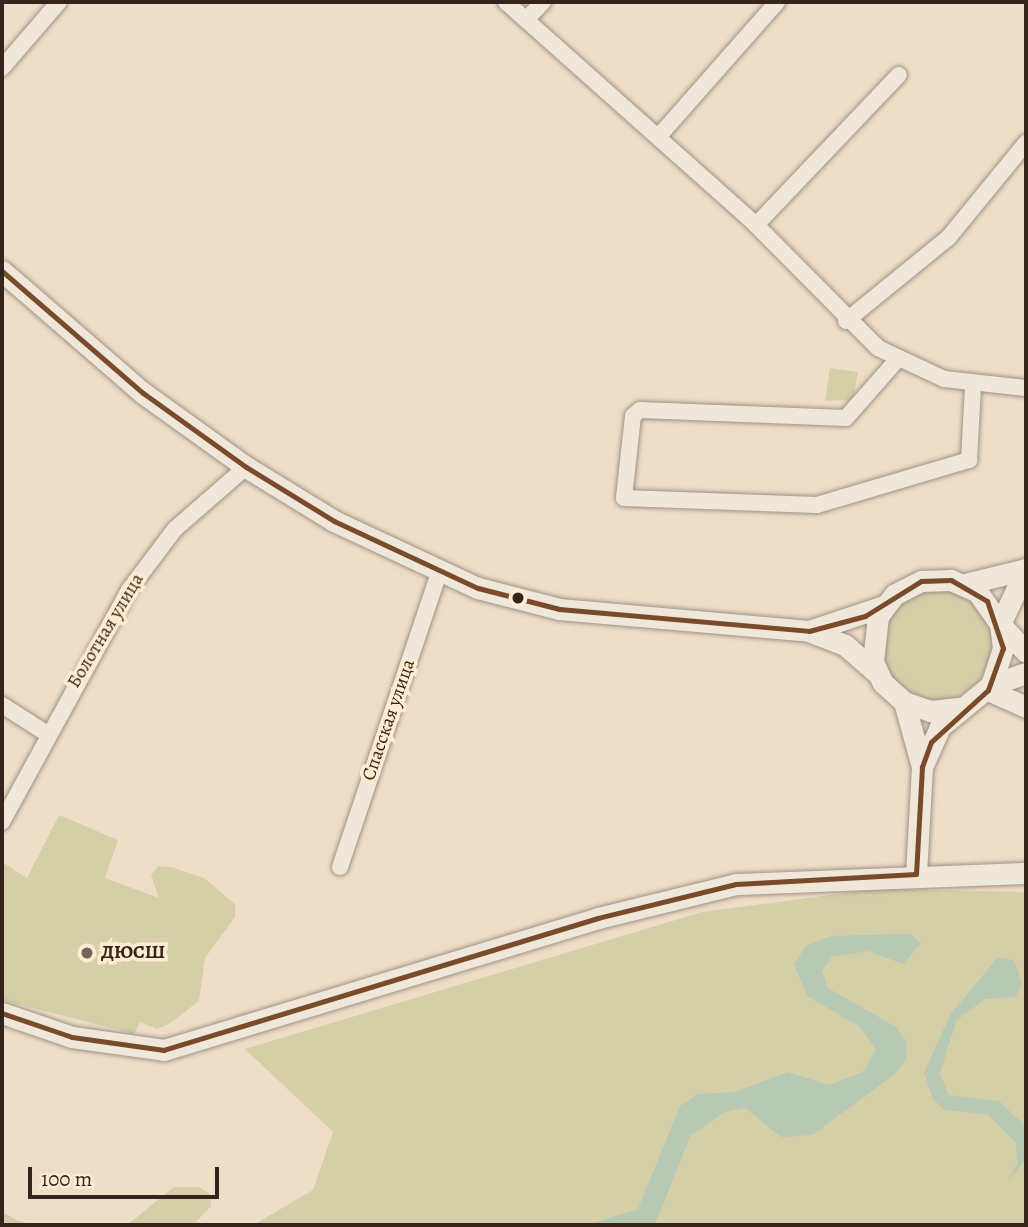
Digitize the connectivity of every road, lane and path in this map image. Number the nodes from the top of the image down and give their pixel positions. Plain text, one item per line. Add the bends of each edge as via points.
1 (59, 2) edge
2 (506, 2) edge
3 (543, 2) edge
4 (777, 2) edge
5 (526, 20) junction
6 (2, 68) edge
7 (900, 75) dead end
8 (659, 136) junction
9 (1026, 143) edge
10 (756, 225) junction
11 (2, 271) edge
12 (846, 321) junction
13 (896, 361) junction
14 (973, 385) junction
15 (1026, 388) edge
16 (246, 467) junction
17 (1026, 569) edge
18 (439, 573) junction
19 (965, 584) junction
20 (884, 606) junction
21 (1000, 624) junction
22 (809, 631) junction
23 (1026, 652) edge
24 (877, 673) junction
25 (1026, 673) edge
26 (990, 688) junction
27 (904, 702) junction
28 (2, 705) edge
29 (961, 708) junction
30 (1026, 708) edge
31 (46, 733) junction
32 (922, 767) junction
33 (2, 822) edge
34 (340, 867) dead end
35 (1026, 873) edge
36 (916, 874) junction
37 (2, 1013) edge

1 - 6 street
2 - 5 street
3 - 5 street
4 - 8 street
5 - 8 street
7 - 10 street
8 - 10 street
9 - 12 street via 949,237
10 - 12 street
11 - 16 street via 142,393
12 - 13 street
13 - 14 street
13 - 14 street via 846,418 640,410 633,416 624,498 817,505 969,460
14 - 15 street
16 - 18 street
16 - 31 street, Болотная улица via 157,550
17 - 19 street
17 - 21 street
18 - 22 street via 539,606
18 - 34 street, Спасская улица
19 - 20 street via 921,581
19 - 21 street via 987,601
20 - 22 street
20 - 24 street via 872,638
21 - 23 street
21 - 26 street via 1002,659
22 - 24 street via 845,645
24 - 27 street
25 - 26 street
26 - 29 street
26 - 30 street
27 - 29 street via 930,710
27 - 32 street
28 - 31 street
29 - 32 street via 935,734
31 - 33 street, Болотная улица
32 - 36 street
35 - 36 street
36 - 37 street via 736,884 598,918 164,1050 72,1037

